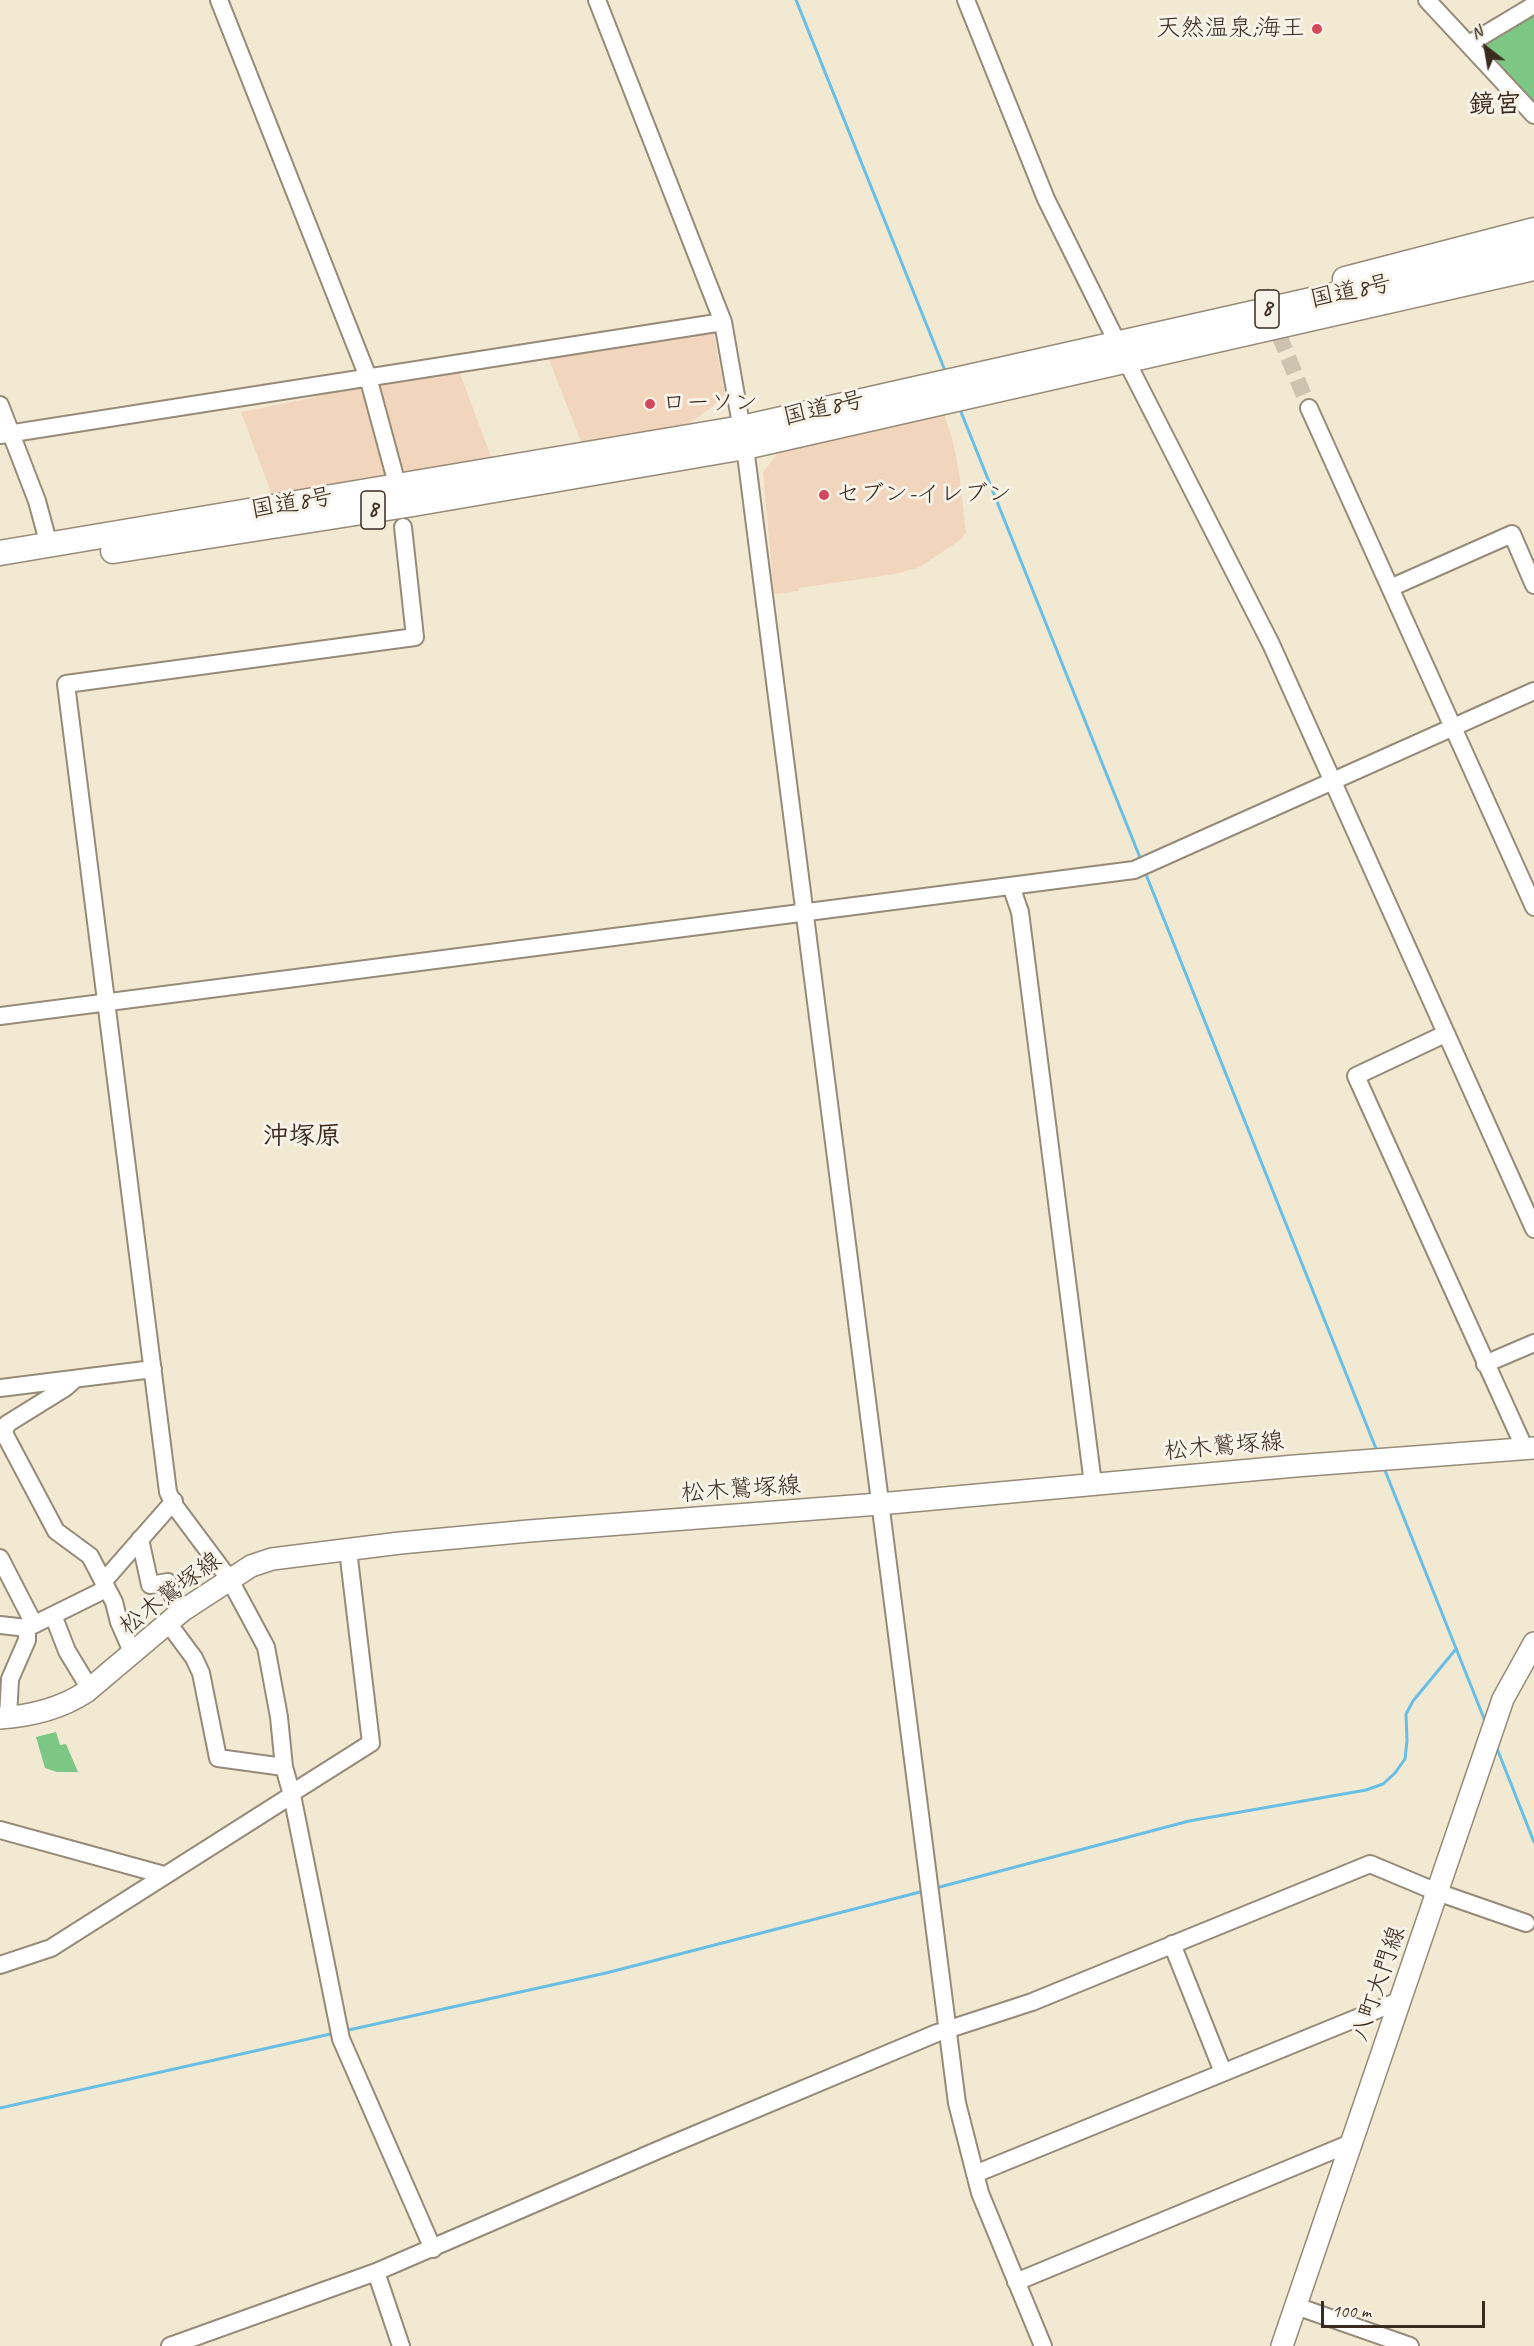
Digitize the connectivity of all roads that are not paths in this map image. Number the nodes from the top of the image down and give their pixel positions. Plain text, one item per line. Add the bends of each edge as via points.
1 (219, 0) edge
2 (597, 0) edge
3 (966, 0) edge
4 (1427, 0) edge
5 (1534, 5) edge
6 (1469, 44) junction
7 (1534, 115) edge
8 (1534, 230) edge
9 (1534, 250) edge
10 (1534, 268) edge
11 (1534, 285) edge
12 (723, 322) junction
13 (1183, 329) junction
14 (1224, 338) junction
15 (1122, 352) junction
16 (369, 377) junction
17 (0, 405) edge
18 (1309, 408) tunnel mouth
19 (6, 434) edge
20 (743, 437) junction
21 (394, 473) dead end
22 (403, 527) dead end
23 (49, 545) junction
24 (0, 553) edge
25 (0, 569) edge
26 (1534, 585) edge
27 (1390, 588) junction
28 (1534, 690) edge
29 (1455, 728) junction
30 (1333, 781) junction
31 (1011, 886) junction
32 (1534, 907) edge
33 (805, 913) junction
34 (106, 1002) junction
35 (0, 1016) edge
36 (1445, 1034) junction
37 (1534, 1229) edge
38 (1534, 1343) edge
39 (1485, 1364) junction
40 (153, 1369) junction
41 (73, 1381) junction
42 (0, 1388) edge
43 (4, 1443) edge
44 (1529, 1449) edge
45 (1093, 1484) junction
46 (174, 1501) junction
47 (879, 1504) junction
48 (140, 1539) junction
49 (348, 1550) junction
50 (2, 1570) edge
51 (230, 1580) junction
52 (105, 1586) junction
53 (53, 1615) junction
54 (173, 1618) junction
55 (0, 1625) edge
56 (31, 1626) junction
57 (1534, 1643) edge
58 (133, 1654) junction
59 (90, 1689) junction
60 (4, 1718) edge
61 (284, 1767) junction
62 (292, 1794) junction
63 (0, 1830) edge
64 (164, 1875) junction
65 (1437, 1892) junction
66 (1526, 1923) dead end
67 (1172, 1944) junction
68 (0, 1965) edge
69 (1401, 2000) junction
70 (946, 2030) junction
71 (1223, 2072) junction
72 (1351, 2143) junction
73 (975, 2174) junction
74 (433, 2248) junction
75 (376, 2272) junction
76 (1016, 2282) junction
77 (1296, 2306) junction
78 (170, 2346) edge
79 (401, 2346) edge
80 (1043, 2346) edge
81 (1282, 2346) edge
82 (1410, 2346) edge

1 - 16 street
2 - 12 street
3 - 15 street via 1046,199
4 - 6 street
5 - 6 street
6 - 7 street
8 - 13 highway, 8 via 1388,266
9 - 13 highway, 国道8号 / 8
10 - 14 highway, 国道8号 / 8
11 - 14 highway, 8 via 1342,324
12 - 16 street
12 - 20 street
13 - 15 highway, 国道8号 / 8
14 - 15 highway, 国道8号 / 8
15 - 20 highway, 国道8号 / 8
15 - 30 street via 1271,644
16 - 19 street
16 - 21 street
17 - 19 street
18 - 27 street
19 - 23 street via 37,501
20 - 23 highway, 国道8号 / 8
20 - 25 highway, 国道8号 / 8 via 401,506
20 - 33 street
22 - 34 street via 415,637 66,684
23 - 24 highway, 国道8号 / 8
26 - 27 street via 1512,534
27 - 29 street
28 - 29 street
29 - 30 street
29 - 32 street
30 - 31 street via 1134,870
30 - 36 street
31 - 33 street
31 - 45 street via 1020,912
33 - 34 street
33 - 47 street
34 - 35 street
34 - 40 street
36 - 37 street
36 - 39 street via 1356,1076
38 - 39 street
39 - 44 street
40 - 41 street
40 - 46 street via 168,1492
41 - 42 street
41 - 43 street via 7,1424
43 - 52 street via 56,1531 90,1556
44 - 45 main road, 松木鷲塚線
45 - 47 main road, 松木鷲塚線
46 - 48 street
46 - 51 street
47 - 49 main road, 松木鷲塚線 via 529,1531
47 - 70 street
48 - 52 street
48 - 54 street via 150,1585 168,1582
49 - 51 main road, 松木鷲塚線 via 272,1559 251,1566
49 - 62 street via 371,1743
50 - 56 street
51 - 54 main road, 松木鷲塚線
51 - 61 street via 266,1647
52 - 53 street
52 - 58 street
53 - 56 street
53 - 59 street via 67,1651
54 - 58 main road, 松木鷲塚線
54 - 61 street via 201,1673 218,1758
55 - 56 street
56 - 60 street via 10,1679
57 - 65 main road, 八町大門線 via 1503,1699
58 - 59 main road, 松木鷲塚線
59 - 60 main road, 松木鷲塚線 via 49,1710
61 - 62 street
62 - 64 street
62 - 74 street via 341,2039
63 - 64 street
64 - 68 street via 51,1948
65 - 66 street
65 - 67 street via 1370,1864
65 - 69 main road, 八町大門線
67 - 70 street via 1032,2001
67 - 71 street
69 - 71 street
69 - 72 main road, 八町大門線
70 - 73 street via 960,2123
70 - 74 street
71 - 73 street
72 - 76 street
72 - 77 main road, 八町大門線
73 - 76 street
74 - 75 street
75 - 78 street
75 - 79 street
76 - 80 street
77 - 81 main road, 八町大門線
77 - 82 street

